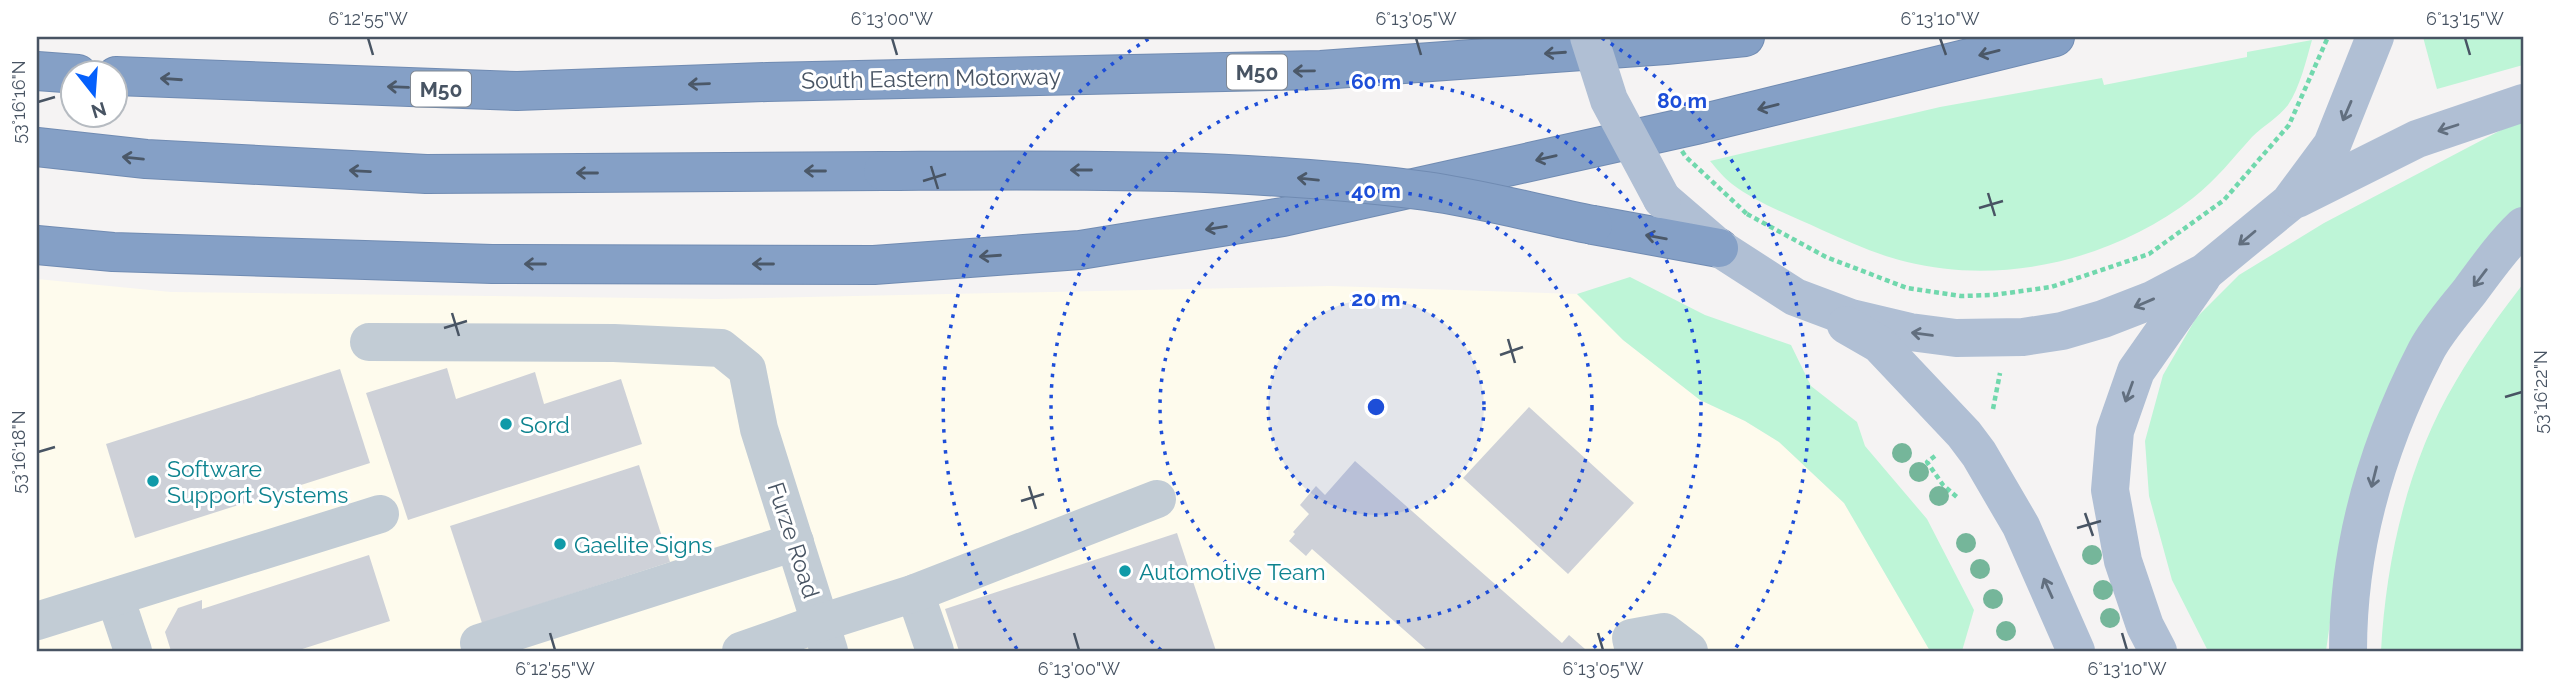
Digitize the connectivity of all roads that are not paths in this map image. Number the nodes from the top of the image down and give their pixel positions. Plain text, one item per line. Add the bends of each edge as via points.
1 (1589, 37) edge
2 (1745, 37) edge
3 (2055, 37) edge
4 (2374, 42) edge
5 (37, 71) edge
6 (60, 73) edge
7 (130, 77) edge
8 (2523, 103) edge
9 (37, 147) edge
10 (2289, 203) junction
11 (2523, 226) edge
12 (37, 246) edge
13 (1719, 248) junction
14 (2205, 272) junction
15 (1796, 297) junction
16 (369, 342) dead end
17 (1157, 499) dead end
18 (380, 514) dead end
19 (795, 542) junction
20 (915, 593) junction
21 (115, 597) junction
22 (37, 621) edge
23 (37, 632) edge
24 (825, 637) edge
25 (479, 643) dead end
26 (43, 651) edge
27 (132, 651) edge
28 (741, 651) edge
29 (935, 651) edge
30 (2075, 651) edge
31 (2158, 651) edge
32 (2348, 651) edge

1 - 13 main road, bridge via 1609,100 1662,199
2 -> 7 highway, South Eastern Motorway / M50 via 1321,71 517,91
3 -> 12 highway via 1696,125 1296,214 1080,250 874,265 492,264
4 -> 10 main road via 2332,145
5 - 6 highway
8 -> 10 main road via 2417,139
13 -> 9 highway, bridge via 1428,191 1269,175 1123,170 426,174 146,159
10 -> 14 main road
11 -> 32 main road via 2506,242 2427,349 2380,455 2359,538
13 - 15 main road
14 -> 15 main road via 2103,319 2023,337 1956,338 1910,332 1851,318
14 -> 31 main road via 2136,372 2115,431 2110,491 2123,561
30 -> 15 main road via 2021,526 1964,434 1879,344
16 - 19 street, Furze Road via 721,348 747,369 759,429
17 - 20 street
18 - 21 street
19 - 24 street, Furze Road
19 - 25 street
20 - 24 street
20 - 29 street
21 - 22 street
21 - 27 street
23 - 26 street
24 - 28 street

